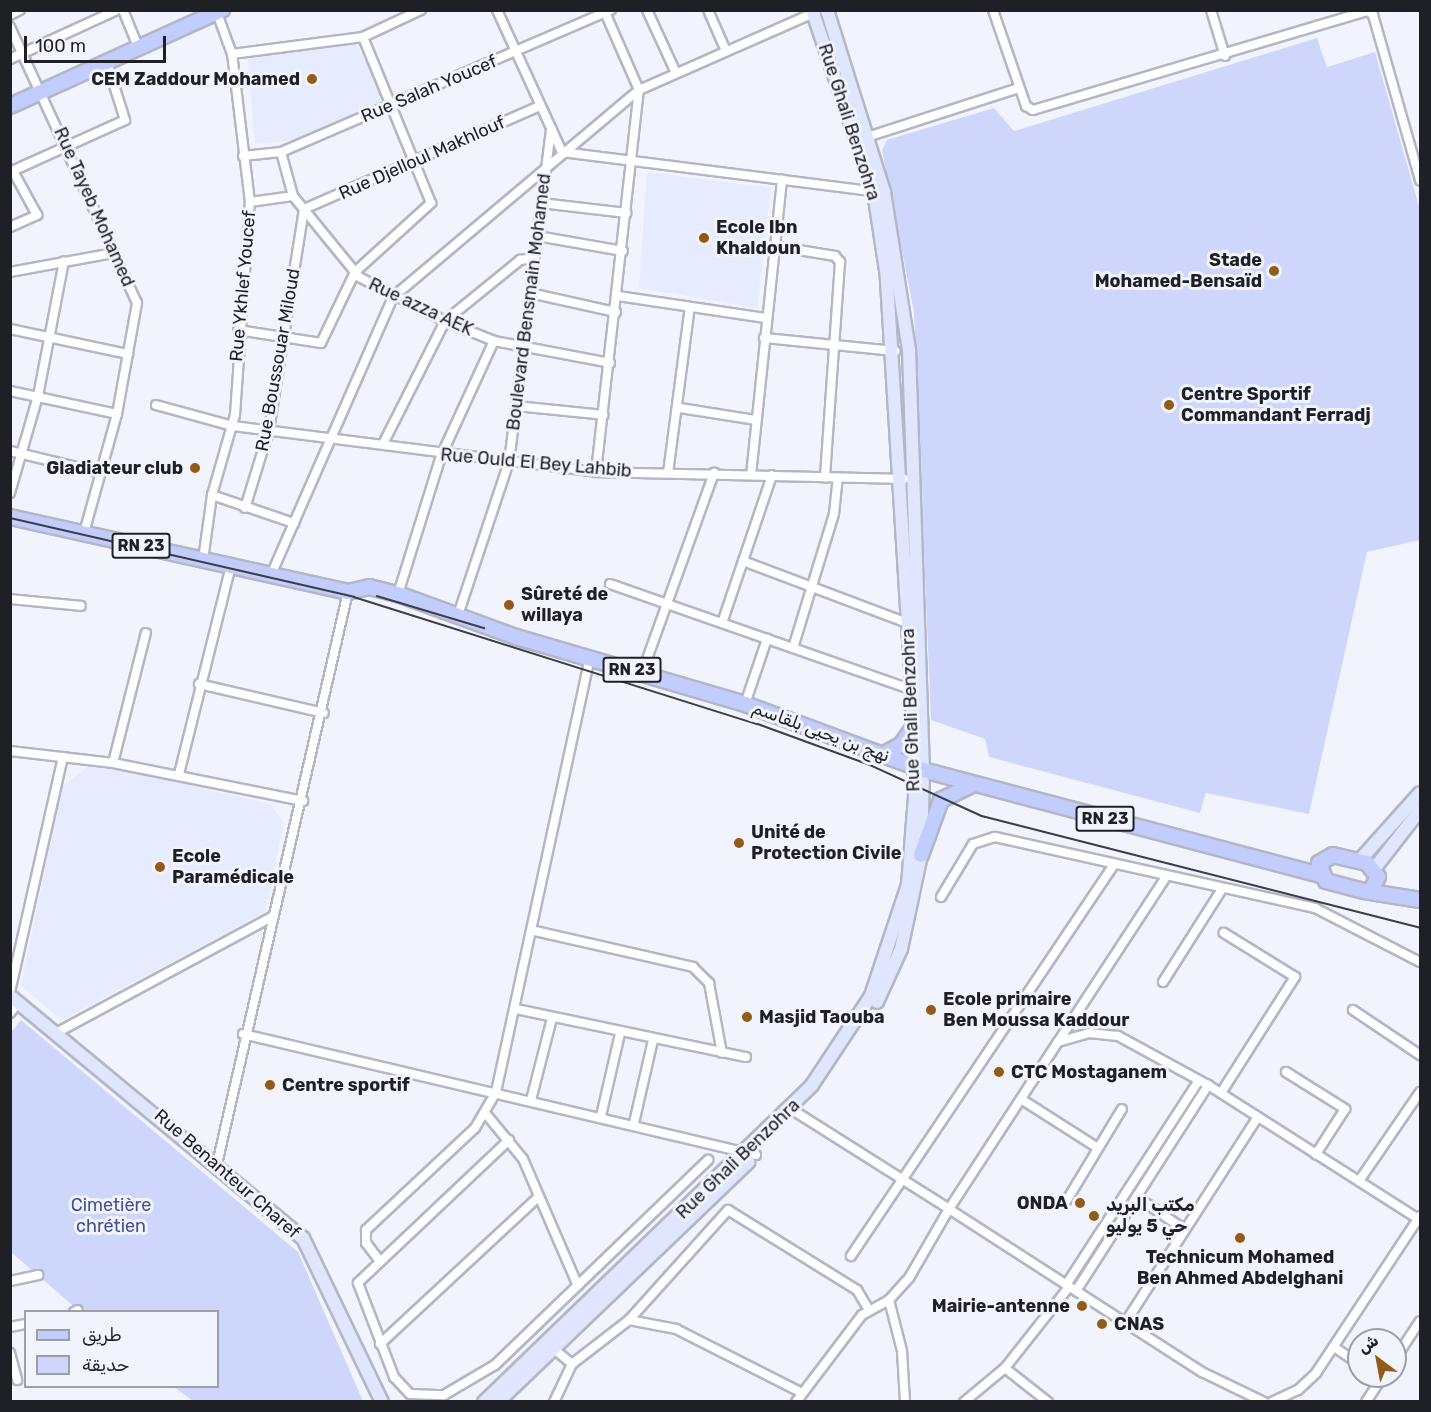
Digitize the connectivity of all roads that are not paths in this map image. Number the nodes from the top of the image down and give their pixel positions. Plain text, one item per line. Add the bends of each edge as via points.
1 (20, 10) edge
2 (117, 10) edge
3 (123, 10) edge
4 (421, 10) edge
5 (497, 10) edge
6 (647, 10) edge
7 (708, 10) edge
8 (827, 10) edge
9 (993, 10) edge
10 (1210, 10) edge
11 (607, 11) edge
12 (814, 11) edge
13 (1367, 11) edge
14 (220, 12) edge
15 (10, 15) edge
16 (10, 27) edge
17 (363, 37) junction
18 (139, 49) junction
19 (726, 51) junction
20 (517, 52) junction
21 (24, 53) junction
22 (232, 54) junction
23 (1225, 56) junction
24 (10, 59) edge
25 (107, 63) junction
26 (676, 73) junction
27 (1019, 88) junction
28 (639, 90) junction
29 (42, 92) junction
30 (10, 106) edge
31 (540, 106) junction
32 (387, 107) junction
33 (551, 129) junction
34 (867, 136) junction
35 (67, 146) junction
36 (281, 152) junction
37 (562, 152) junction
38 (243, 156) junction
39 (633, 162) junction
40 (413, 164) junction
41 (546, 167) junction
42 (12, 171) edge
43 (782, 180) junction
44 (1420, 180) edge
45 (879, 192) junction
46 (292, 196) junction
47 (250, 202) junction
48 (542, 203) junction
49 (304, 210) junction
50 (626, 213) junction
51 (10, 227) edge
52 (537, 236) junction
53 (774, 246) junction
54 (622, 251) junction
55 (114, 253) junction
56 (534, 258) junction
57 (64, 261) junction
58 (10, 272) edge
59 (355, 272) junction
60 (530, 293) junction
61 (618, 296) junction
62 (393, 297) junction
63 (690, 307) junction
64 (616, 312) junction
65 (765, 318) junction
66 (445, 321) junction
67 (10, 329) edge
68 (238, 330) junction
69 (50, 336) junction
70 (764, 338) junction
71 (283, 339) junction
72 (494, 341) junction
73 (836, 345) junction
74 (520, 346) junction
75 (896, 351) junction
76 (128, 354) junction
77 (610, 363) junction
78 (10, 391) edge
79 (38, 396) junction
80 (156, 405) dead end
81 (516, 406) junction
82 (680, 408) junction
83 (117, 414) junction
84 (604, 415) junction
85 (756, 420) junction
86 (233, 426) junction
87 (269, 430) junction
88 (330, 436) junction
89 (383, 444) junction
90 (14, 452) edge
91 (441, 456) junction
92 (509, 462) junction
93 (97, 472) junction
94 (596, 472) junction
95 (668, 472) junction
96 (714, 473) junction
97 (751, 475) junction
98 (772, 475) junction
99 (825, 477) junction
100 (838, 477) junction
101 (908, 480) junction
102 (10, 493) edge
103 (212, 495) junction
104 (245, 508) junction
105 (10, 517) edge
106 (294, 523) junction
107 (84, 533) junction
108 (203, 560) junction
109 (743, 561) junction
110 (231, 566) junction
111 (271, 575) junction
112 (610, 584) dead end
113 (811, 586) junction
114 (348, 592) junction
115 (398, 594) junction
116 (10, 599) edge
117 (666, 604) junction
118 (81, 606) dead end
119 (459, 612) junction
120 (722, 623) junction
121 (907, 623) junction
122 (146, 633) dead end
123 (767, 639) junction
124 (793, 648) junction
125 (590, 657) junction
126 (642, 673) junction
127 (199, 684) junction
128 (916, 692) junction
129 (746, 704) junction
130 (324, 713) junction
131 (913, 728) junction
132 (10, 751) edge
133 (882, 755) junction
134 (63, 757) junction
135 (113, 763) junction
136 (918, 768) junction
137 (179, 774) junction
138 (974, 785) junction
139 (1420, 793) edge
140 (303, 801) junction
141 (1420, 810) edge
142 (921, 855) junction
143 (1322, 859) junction
144 (1359, 861) junction
145 (1113, 866) junction
146 (1297, 869) junction
147 (1376, 873) junction
148 (1320, 875) junction
149 (1166, 877) junction
150 (1222, 889) junction
151 (1371, 890) junction
152 (1401, 895) junction
153 (941, 897) dead end
154 (1420, 900) edge
155 (272, 917) junction
156 (535, 931) junction
157 (1224, 933) dead end
158 (1420, 962) edge
159 (1163, 982) dead end
160 (13, 997) edge
161 (516, 1009) junction
162 (1353, 1010) dead end
163 (10, 1013) edge
164 (552, 1018) junction
165 (58, 1032) junction
166 (243, 1034) junction
167 (620, 1034) junction
168 (653, 1040) junction
169 (1058, 1042) junction
170 (722, 1053) junction
171 (1420, 1055) edge
172 (746, 1057) dead end
173 (1286, 1072) dead end
174 (1198, 1080) junction
175 (1208, 1085) junction
176 (496, 1092) junction
177 (1420, 1092) edge
178 (1221, 1093) junction
179 (1021, 1099) junction
180 (531, 1100) junction
181 (1122, 1109) dead end
182 (795, 1111) junction
183 (486, 1114) junction
184 (601, 1116) junction
185 (1258, 1117) junction
186 (634, 1123) junction
187 (509, 1140) junction
188 (1098, 1148) junction
189 (752, 1153) junction
190 (1316, 1154) junction
191 (708, 1160) dead end
192 (217, 1164) junction
193 (902, 1179) junction
194 (1359, 1181) junction
195 (1137, 1197) junction
196 (537, 1198) junction
197 (1067, 1200) dead end
198 (949, 1209) junction
199 (1420, 1218) edge
200 (1185, 1230) junction
201 (851, 1256) dead end
202 (379, 1260) junction
203 (38, 1275) dead end
204 (10, 1281) edge
205 (578, 1286) junction
206 (1071, 1288) junction
207 (889, 1300) junction
208 (869, 1310) junction
209 (629, 1320) junction
210 (1420, 1322) edge
211 (1125, 1323) junction
212 (1407, 1341) edge
213 (380, 1344) junction
214 (1334, 1347) junction
215 (555, 1350) junction
216 (10, 1353) edge
217 (1347, 1356) edge
218 (572, 1364) junction
219 (1005, 1368) junction
220 (17, 1380) dead end
221 (1374, 1388) edge
222 (802, 1393) junction
223 (968, 1400) edge
224 (382, 1401) edge
225 (484, 1401) edge
226 (498, 1401) edge
227 (554, 1401) edge
228 (796, 1401) edge
229 (905, 1401) edge
230 (1048, 1401) edge
231 (1258, 1401) edge
232 (1272, 1401) edge
233 (1366, 1401) edge

1 - 15 street
2 - 21 street
3 - 18 street
4 - 17 street
5 - 20 street, Boulevard Bensmain Mohamed
6 - 26 street
7 - 19 street
8 - 34 main road, Rue Ghali Benzohra
9 - 27 street
10 - 23 street
11 - 20 street, Rue Salah Youcef
11 - 28 street
12 - 19 street
12 - 45 main road, Rue Ghali Benzohra
13 - 23 street
13 - 44 street via 1373,15
14 - 18 main road
14 - 22 street, Rue Ykhlef Youcef
16 - 21 street, Rue Tayeb Mohamed
17 - 22 street
17 - 32 street
18 - 25 main road
19 - 26 street
20 - 31 street, Boulevard Bensmain Mohamed
20 - 32 street, Rue Salah Youcef
21 - 24 street
21 - 29 street, Rue Tayeb Mohamed
22 - 38 street, Rue Ykhlef Youcef
23 - 27 street via 1033,110
25 - 29 main road
25 - 35 street via 127,118
26 - 28 street
27 - 34 street
28 - 37 street
28 - 39 street
29 - 30 main road
29 - 35 street, Rue Tayeb Mohamed
31 - 33 street, Boulevard Bensmain Mohamed
31 - 40 street, Rue Djelloul Makhlouf
32 - 36 street, Rue Salah Youcef
32 - 40 street
33 - 37 street, Boulevard Bensmain Mohamed
33 - 41 street, Boulevard Bensmain Mohamed
34 - 45 main road, Rue Ghali Benzohra
35 - 42 street
35 - 55 street, Rue Tayeb Mohamed
36 - 38 street, Rue Salah Youcef
36 - 46 street
37 - 39 street, Boulevard Bensmain Mohamed
37 - 41 street
38 - 47 street, Rue Ykhlef Youcef
39 - 43 street, Boulevard Bensmain Mohamed
39 - 50 street
40 - 49 street, Rue Djelloul Makhlouf
40 - 59 street via 431,203
41 - 48 street, Boulevard Bensmain Mohamed
41 - 62 street
42 - 51 street via 37,215
43 - 45 street, Boulevard Bensmain Mohamed
43 - 53 street
45 - 75 main road, Rue Ghali Benzohra
45 - 101 main road, Rue Ghali Benzohra via 909,350
46 - 47 street
46 - 49 street, Rue azza AEK
47 - 68 street, Rue Ykhlef Youcef
48 - 50 street
48 - 52 street, Boulevard Bensmain Mohamed
49 - 59 street, Rue azza AEK
49 - 71 street, Rue Boussouar Miloud
50 - 54 street
52 - 54 street
52 - 56 street, Boulevard Bensmain Mohamed
53 - 65 street
53 - 73 street via 839,258
54 - 61 street
55 - 57 street
55 - 76 street, Rue Tayeb Mohamed via 137,303
56 - 60 street, Boulevard Bensmain Mohamed
56 - 66 street via 520,260
57 - 58 street
57 - 69 street
59 - 62 street, Rue azza AEK
59 - 71 street via 323,341
60 - 64 street
60 - 74 street, Boulevard Bensmain Mohamed
61 - 63 street
61 - 64 street
62 - 66 street, Rue azza AEK
62 - 88 street
63 - 65 street
63 - 82 street
64 - 77 street
65 - 70 street
66 - 72 street, Rue azza AEK
66 - 89 street
67 - 69 street
68 - 71 street
68 - 86 street, Rue Ykhlef Youcef
69 - 76 street
69 - 79 street
70 - 73 street
70 - 85 street
71 - 87 street, Rue Boussouar Miloud
72 - 74 street, Rue azza AEK
72 - 91 street
73 - 75 street
73 - 99 street
74 - 77 street, Rue azza AEK
74 - 81 street, Boulevard Bensmain Mohamed
75 - 101 main road, Rue Ghali Benzohra
76 - 83 street, Rue Tayeb Mohamed
77 - 84 street
78 - 79 street
79 - 83 street
79 - 90 street
80 - 86 street, Rue Ould El Bey Lahbib
81 - 84 street
81 - 92 street, Boulevard Bensmain Mohamed
82 - 85 street
82 - 95 street
83 - 93 street, Rue Tayeb Mohamed
84 - 94 street
85 - 97 street
86 - 87 street, Rue Ould El Bey Lahbib
86 - 103 street, Rue Ykhlef Youcef
87 - 88 street, Rue Ould El Bey Lahbib
87 - 104 street, Rue Boussouar Miloud
88 - 89 street, Rue Ould El Bey Lahbib
88 - 106 street
89 - 91 street, Rue Ould El Bey Lahbib
90 - 93 street
90 - 102 street
91 - 92 street, Rue Ould El Bey Lahbib
91 - 115 street
92 - 94 street, Rue Ould El Bey Lahbib
92 - 119 street, Boulevard Bensmain Mohamed
93 - 107 street, Rue Tayeb Mohamed
94 - 95 street, Rue Ould El Bey Lahbib
95 - 96 street, Rue Ould El Bey Lahbib
96 - 97 street, Rue Ould El Bey Lahbib
96 - 117 street
97 - 98 street, Rue Ould El Bey Lahbib
98 - 99 street, Rue Ould El Bey Lahbib
98 - 109 street
99 - 100 street, Rue Ould El Bey Lahbib
100 - 101 street, Rue Ould El Bey Lahbib
100 - 113 street via 834,514
101 - 121 main road, Rue Ghali Benzohra
101 - 128 main road, Rue Ghali Benzohra
103 - 104 street
103 - 108 street, Rue Ykhlef Youcef
104 - 106 street
105 - 107 main road, RN 23
106 - 111 street
107 - 108 main road, RN 23
108 - 110 main road, RN 23
109 - 113 street
109 - 120 street
110 - 111 main road, RN 23
110 - 127 street
111 - 114 main road, RN 23 via 337,581
112 - 117 street
113 - 121 street
113 - 124 street
114 - 115 main road, نهج بن يحيى بلقاسم / RN 23 via 369,587
114 - 130 street
115 - 119 main road, نهج بن يحيى بلقاسم / RN 23
116 - 118 street
117 - 120 street
117 - 126 street
119 - 125 main road, نهج بن يحيى بلقاسم / RN 23 via 516,637
120 - 123 street
121 - 128 main road, Rue Ghali Benzohra
122 - 135 street
123 - 124 street
123 - 129 street
124 - 128 street
125 - 126 main road, نهج بن يحيى بلقاسم / RN 23
125 - 156 street
126 - 129 main road, نهج بن يحيى بلقاسم / RN 23
127 - 130 street
127 - 137 street
128 - 131 main road, Rue Ghali Benzohra
128 - 136 main road, Rue Ghali Benzohra
129 - 133 main road, نهج بن يحيى بلقاسم / RN 23
130 - 140 street
131 - 133 main road via 900,745
131 - 136 main road, Rue Ghali Benzohra
132 - 134 street
133 - 136 main road, نهج بن يحيى بلقاسم / RN 23
134 - 135 street
134 - 160 street
135 - 137 street
136 - 138 main road, نهج بن يحيى بلقاسم / RN 23
136 - 142 main road, Rue Ghali Benzohra
136 - 182 main road, Rue Ghali Benzohra via 911,862 891,949 862,1014
137 - 140 street
138 - 142 main road via 941,800
138 - 146 main road, نهج بن يحيى بلقاسم / RN 23
139 - 144 main road
140 - 155 street
141 - 147 main road
142 - 182 main road, Rue Ghali Benzohra via 910,918 887,983 849,1048
143 - 144 main road via 1334,855
143 - 146 main road
143 - 148 main road
144 - 147 main road
145 - 149 street
145 - 153 street via 986,837 970,848
145 - 193 street
146 - 148 main road, نهج بن يحيى بلقاسم / RN 23
147 - 151 main road
147 - 152 main road
148 - 151 main road, نهج بن يحيى بلقاسم
149 - 150 street
149 - 169 street
150 - 158 street via 1315,908
150 - 159 street
151 - 152 main road
152 - 154 main road
155 - 165 street
155 - 166 street
156 - 161 street
156 - 170 street via 693,967 710,983
157 - 178 street via 1295,977
160 - 163 street
160 - 165 main road, Rue Benanteur Charef
161 - 164 street
161 - 176 street
162 - 171 street
164 - 167 street
164 - 180 street
165 - 192 main road, Rue Benanteur Charef
166 - 176 street
166 - 192 street
167 - 168 street
167 - 184 street
168 - 170 street
168 - 186 street
169 - 174 street via 1089,1033 1119,1036
169 - 179 street
170 - 172 street
173 - 190 street via 1345,1109
174 - 175 street
174 - 206 street
175 - 178 street
175 - 195 street
176 - 180 street
176 - 183 street
177 - 194 street
178 - 185 street
179 - 188 street
179 - 198 street
180 - 184 street
181 - 188 street
182 - 189 main road, Rue Ghali Benzohra
182 - 193 street
183 - 187 street
183 - 202 street via 366,1230 366,1243
184 - 186 street
185 - 190 street
185 - 200 street
186 - 189 street
187 - 196 street via 523,1159
187 - 202 street
188 - 197 street
189 - 215 main road, Rue Ghali Benzohra
189 - 225 main road, Rue Ghali Benzohra
190 - 194 street
191 - 205 street
192 - 224 main road, Rue Benanteur Charef via 303,1238
193 - 198 street
193 - 201 street
194 - 199 street
195 - 200 street
195 - 206 street
196 - 205 street
196 - 213 street
198 - 206 street
198 - 207 street
199 - 214 street
200 - 211 street
202 - 213 street via 357,1289
203 - 204 street
205 - 213 street via 495,1365 444,1395 410,1394 394,1377
206 - 211 street
206 - 219 street
207 - 208 street
207 - 229 street via 902,1351
208 - 209 street via 856,1290 728,1210
208 - 222 street
209 - 218 street
209 - 222 street via 676,1329
210 - 212 street
211 - 231 street
214 - 217 street
214 - 232 street via 1298,1390
215 - 218 street
215 - 226 main road, Rue Ghali Benzohra
216 - 220 street
218 - 227 street
219 - 223 street
219 - 230 street
221 - 233 street
222 - 228 street

